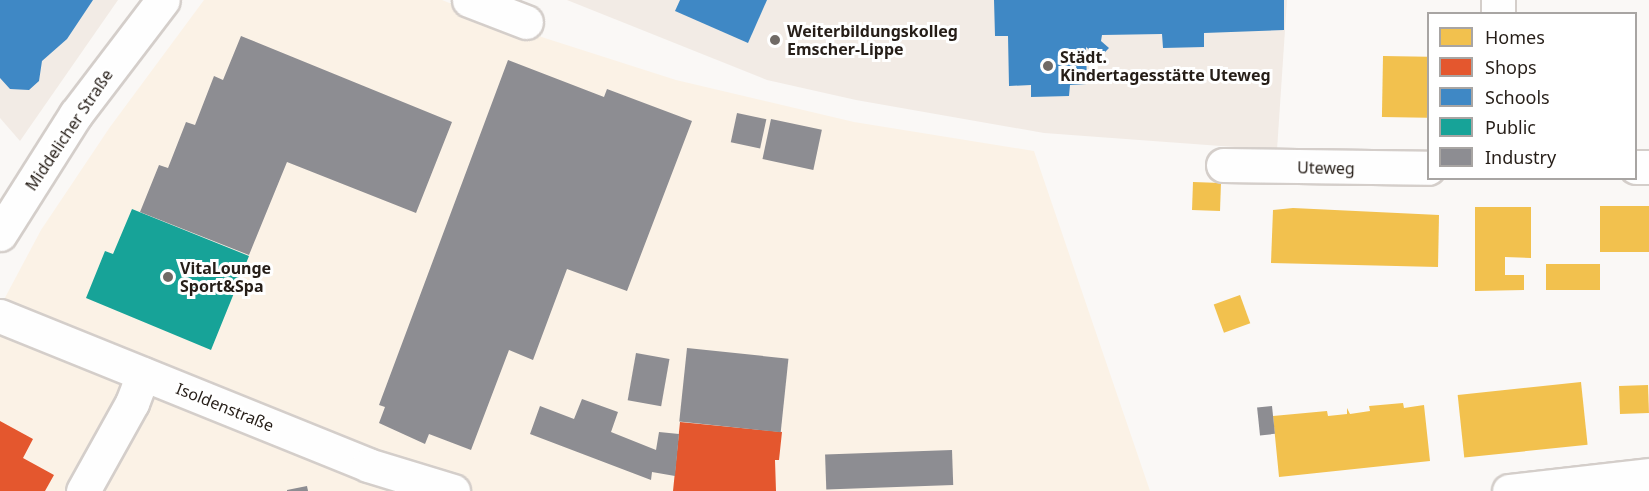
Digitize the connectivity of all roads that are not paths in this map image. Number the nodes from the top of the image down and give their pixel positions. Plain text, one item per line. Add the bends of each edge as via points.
1 (163, 0) edge
2 (469, 0) edge
3 (526, 22) dead end
4 (1223, 165) dead end
5 (1427, 168) edge
6 (0, 234) edge
7 (0, 316) edge
8 (143, 374) junction
9 (1649, 476) edge
10 (83, 491) edge
11 (453, 491) edge
12 (1509, 491) edge

1 - 6 street, Middelicher Straße via 76,114
2 - 3 street
4 - 5 street, Uteweg
7 - 8 street, Isoldenstraße
8 - 10 street via 132,403
8 - 11 street, Isoldenstraße via 368,465
9 - 12 street

